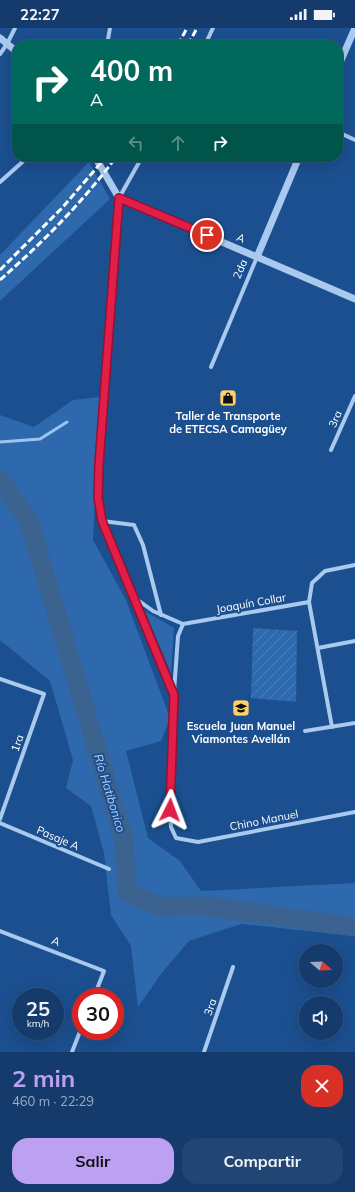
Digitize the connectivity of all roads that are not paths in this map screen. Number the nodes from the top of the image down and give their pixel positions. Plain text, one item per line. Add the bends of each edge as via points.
1 (15, 28) edge
2 (110, 28) edge
3 (213, 28) edge
4 (355, 28) edge
5 (0, 38) edge
6 (109, 40) edge
7 (207, 40) edge
8 (7, 44) junction
9 (12, 48) edge
10 (0, 54) edge
11 (343, 56) edge
12 (343, 134) edge
13 (355, 140) edge
14 (22, 162) edge
15 (98, 162) edge
16 (139, 162) edge
17 (297, 162) edge
18 (0, 182) edge
19 (119, 198) junction
20 (257, 257) junction
21 (355, 299) edge
22 (211, 367) dead end
23 (355, 396) edge
24 (331, 450) dead end
25 (102, 521) junction
26 (355, 565) edge
27 (135, 598) junction
28 (309, 602) junction
29 (161, 615) junction
30 (183, 624) junction
31 (355, 641) edge
32 (318, 648) junction
33 (0, 679) edge
34 (174, 695) junction
35 (355, 723) edge
36 (332, 727) junction
37 (305, 731) dead end
38 (355, 812) edge
39 (0, 819) edge
40 (0, 823) edge
41 (109, 869) dead end
42 (0, 931) edge
43 (233, 967) dead end
44 (97, 988) edge
45 (77, 1040) edge
46 (72, 1052) edge
47 (204, 1052) edge

1 - 8 street
2 - 6 street
3 - 7 street
4 - 11 street
5 - 8 street
8 - 9 street
8 - 10 street
12 - 13 street
14 - 18 street
15 - 19 street
16 - 19 street
17 - 20 street, 2da
19 - 20 street, A
19 - 25 street via 99,464 98,497
20 - 21 street, A
20 - 22 street, 2da
23 - 24 street, 3ra
25 - 27 street
25 - 29 street via 134,525 143,545
26 - 28 street via 325,571 312,583
27 - 29 street
27 - 34 street
28 - 30 street, Joaquín Collar
28 - 32 street
29 - 30 street
30 - 34 street via 178,636
31 - 32 street
32 - 36 street
33 - 39 street, 1ra via 44,694
34 - 38 street, Chino Manuel via 170,810 171,827 176,838 198,842
35 - 36 street
36 - 37 street
40 - 41 street, Pasaje A
42 - 44 street, A via 104,971
43 - 47 street, 3ra
45 - 46 street

